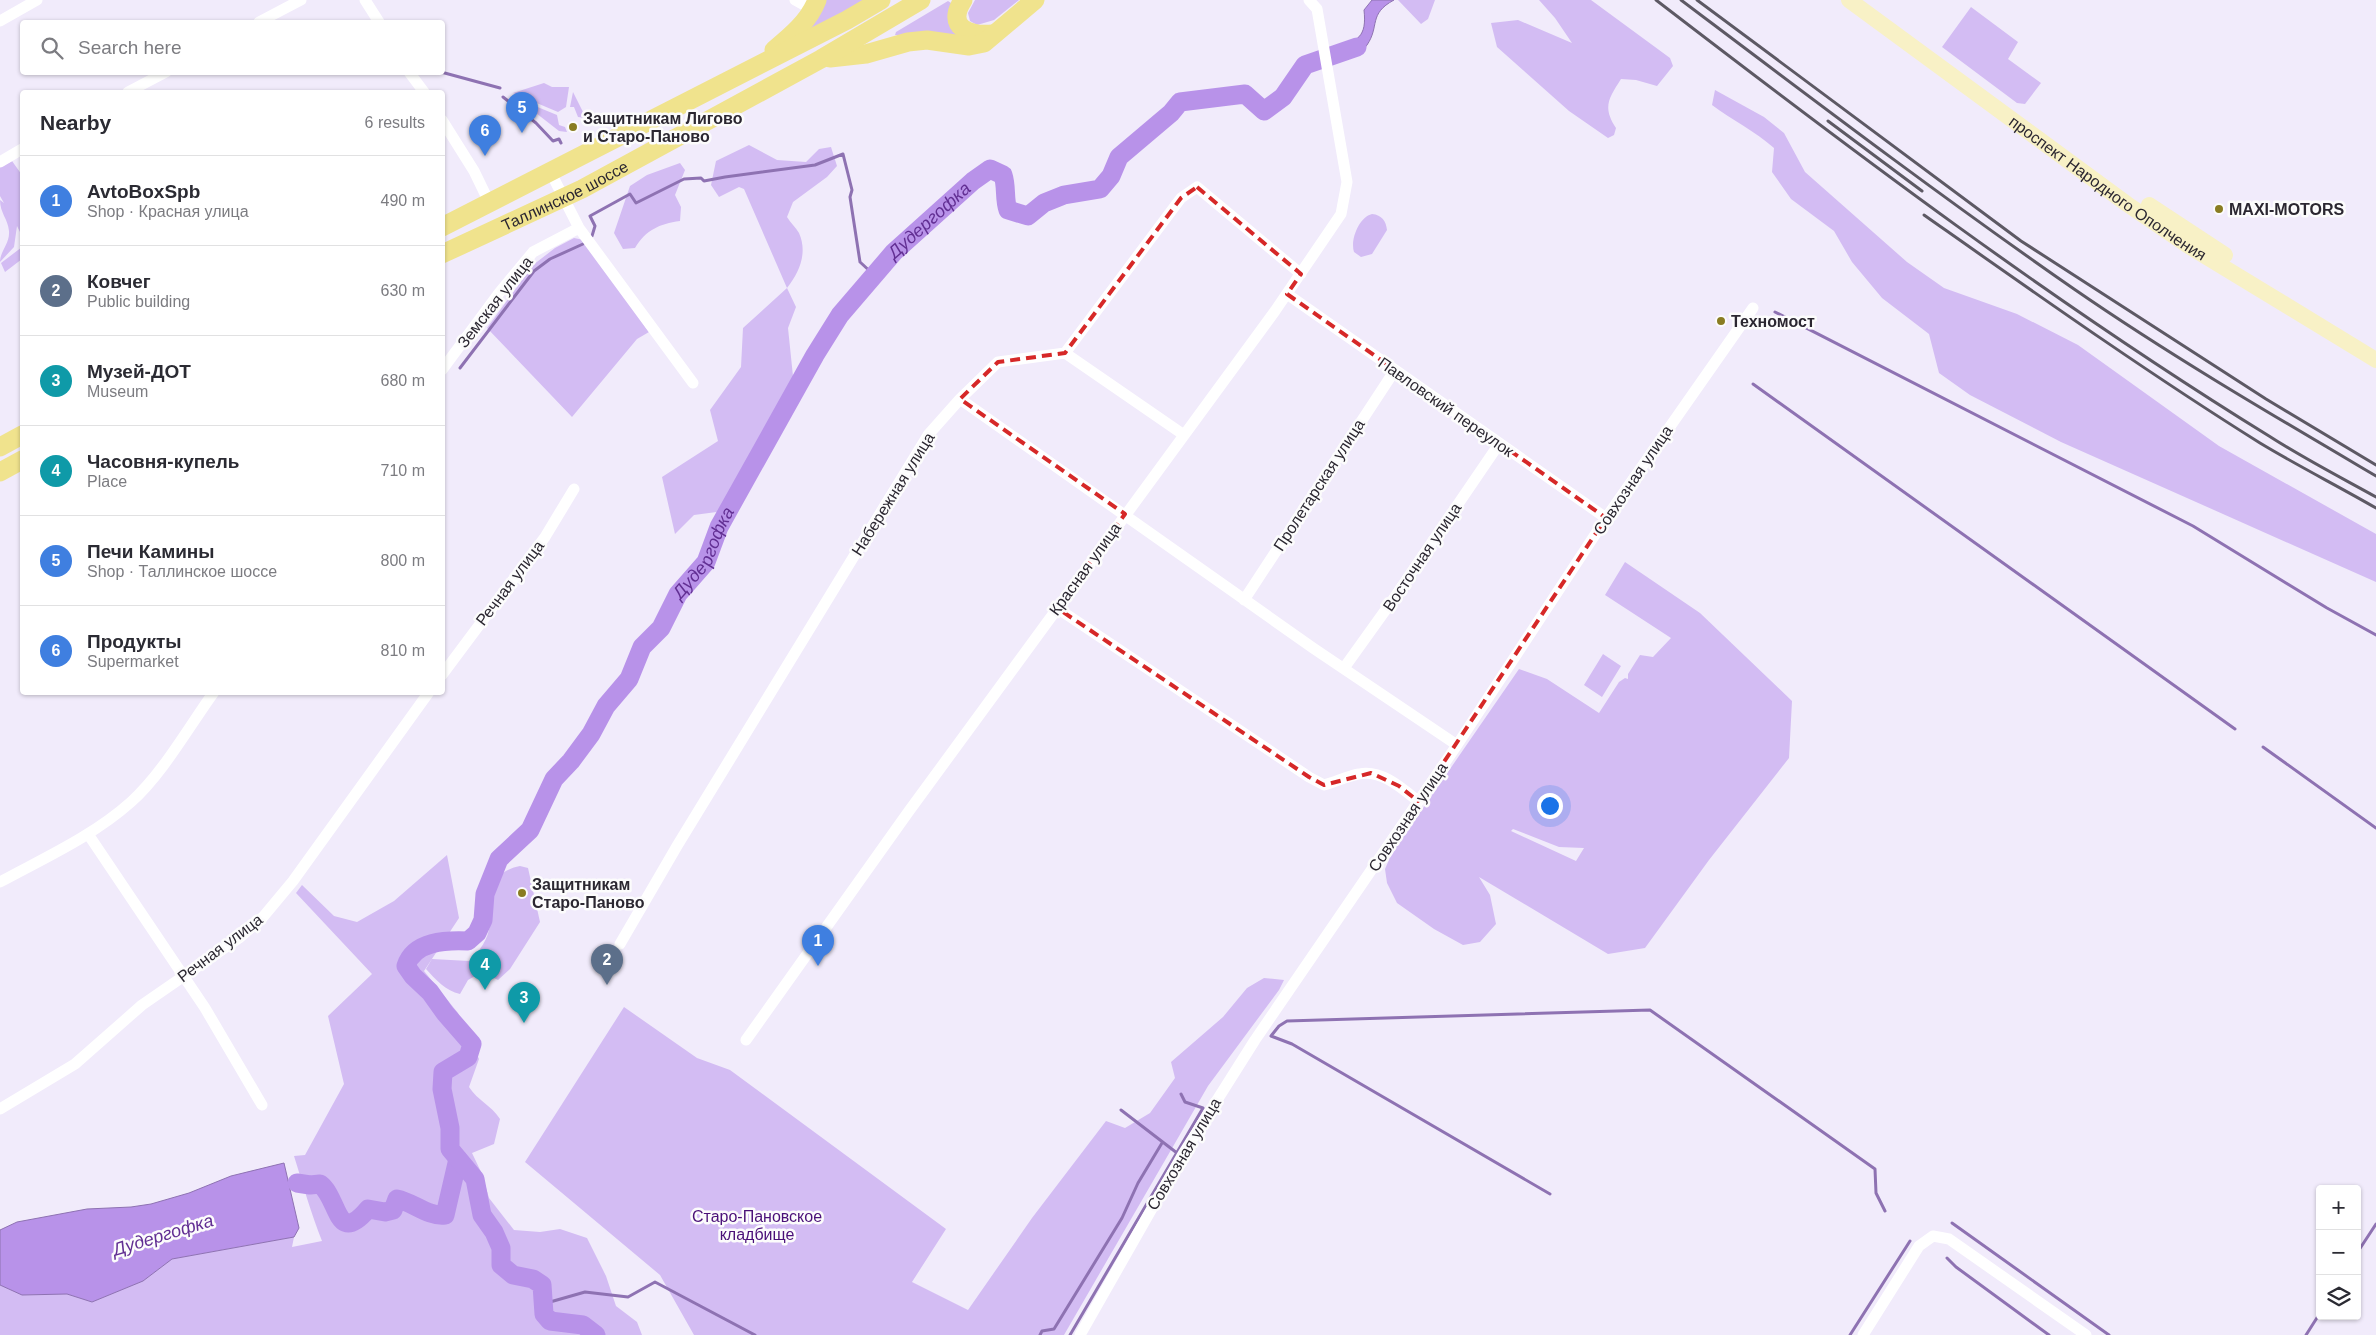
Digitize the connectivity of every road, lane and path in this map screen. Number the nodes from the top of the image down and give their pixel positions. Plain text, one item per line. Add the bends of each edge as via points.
1 (37, 0) edge
2 (302, 0) edge
3 (365, 0) edge
4 (795, 0) edge
5 (882, 0) edge
6 (922, 0) edge
7 (963, 0) edge
8 (1035, 0) edge
9 (1309, 0) edge
10 (1849, 0) edge
11 (1865, 0) edge
12 (815, 5) edge
13 (263, 20) edge
14 (378, 20) edge
15 (0, 21) edge
16 (997, 34) junction
17 (821, 59) junction
18 (752, 70) junction
19 (160, 75) edge
20 (411, 75) edge
21 (132, 90) edge
22 (422, 90) edge
23 (445, 125) edge
24 (20, 151) edge
25 (0, 162) edge
26 (551, 173) junction
27 (564, 198) junction
28 (490, 204) junction
29 (445, 226) edge
30 (579, 228) junction
31 (445, 253) edge
32 (1301, 274) junction
33 (1287, 294) junction
34 (1753, 308) dead end
35 (2376, 348) edge
36 (1065, 353) junction
37 (2376, 360) edge
38 (445, 366) edge
39 (1395, 370) junction
40 (694, 383) dead end
41 (960, 399) junction
42 (1184, 435) junction
43 (20, 436) edge
44 (1499, 444) junction
45 (0, 447) edge
46 (20, 461) edge
47 (0, 472) edge
48 (574, 489) dead end
49 (1125, 514) junction
50 (1606, 518) junction
51 (1244, 600) junction
52 (1057, 608) junction
53 (1344, 668) junction
54 (445, 671) edge
55 (212, 695) edge
56 (428, 695) edge
57 (1458, 745) junction
58 (1418, 801) junction
59 (88, 834) junction
60 (0, 882) edge
61 (620, 944) dead end
62 (184, 976) junction
63 (746, 1040) dead end
64 (262, 1105) dead end
65 (0, 1109) edge
66 (1080, 1335) edge
67 (1863, 1335) edge
68 (2086, 1335) edge

1 - 15 street
2 - 13 street
3 - 14 street
4 - 12 street
5 - 18 main road, Таллинское шоссе
6 - 17 main road, Таллинское шоссе
7 - 16 main road via 957,14 959,26 968,33
8 - 16 main road
9 - 32 street, Красная улица via 1317,10 1347,182 1341,214
10 - 37 main road, проспект Народного Ополчения via 2022,129 2157,224
11 - 35 main road, проспект Народного Ополчения via 2134,195
12 - 18 main road via 796,30
16 - 17 main road via 984,44 969,46 927,40 866,54
17 - 27 main road, Таллинское шоссе
18 - 26 main road, Таллинское шоссе
19 - 21 street
20 - 22 street
23 - 28 street
24 - 25 street
26 - 27 street
26 - 28 main road, Таллинское шоссе
27 - 30 street
27 - 31 main road, Таллинское шоссе
28 - 29 main road, Таллинское шоссе
30 - 38 street, Земская улица via 532,252
30 - 40 street
32 - 33 street, Красная улица
32 - 36 street via 1197,187 1181,198
33 - 39 street, Павловский переулок
33 - 42 street, Красная улица
34 - 50 street, Совхозная улица
36 - 41 street, Набережная улица via 998,362
36 - 42 street
39 - 44 street, Павловский переулок
39 - 51 street, Пролетарская улица
41 - 49 street
41 - 61 street, Набережная улица via 928,435
42 - 49 street, Красная улица
43 - 45 main road
44 - 50 street, Павловский переулок
44 - 53 street, Восточная улица
46 - 47 main road
48 - 54 street, Речная улица via 545,537
49 - 51 street
49 - 52 street, Красная улица
50 - 57 street, Совхозная улица
51 - 53 street
52 - 58 street via 1309,777 1324,785 1371,773 1399,786
52 - 63 street, Красная улица
53 - 57 street
55 - 59 street via 146,787
56 - 62 street, Речная улица via 285,892 238,938
57 - 58 street, Совхозная улица
58 - 66 street, Совхозная улица via 1224,1088
59 - 60 street
59 - 62 street
62 - 64 street
62 - 65 street, Речная улица via 142,1005 75,1064
67 - 68 street via 1919,1246 1933,1236 1949,1239

